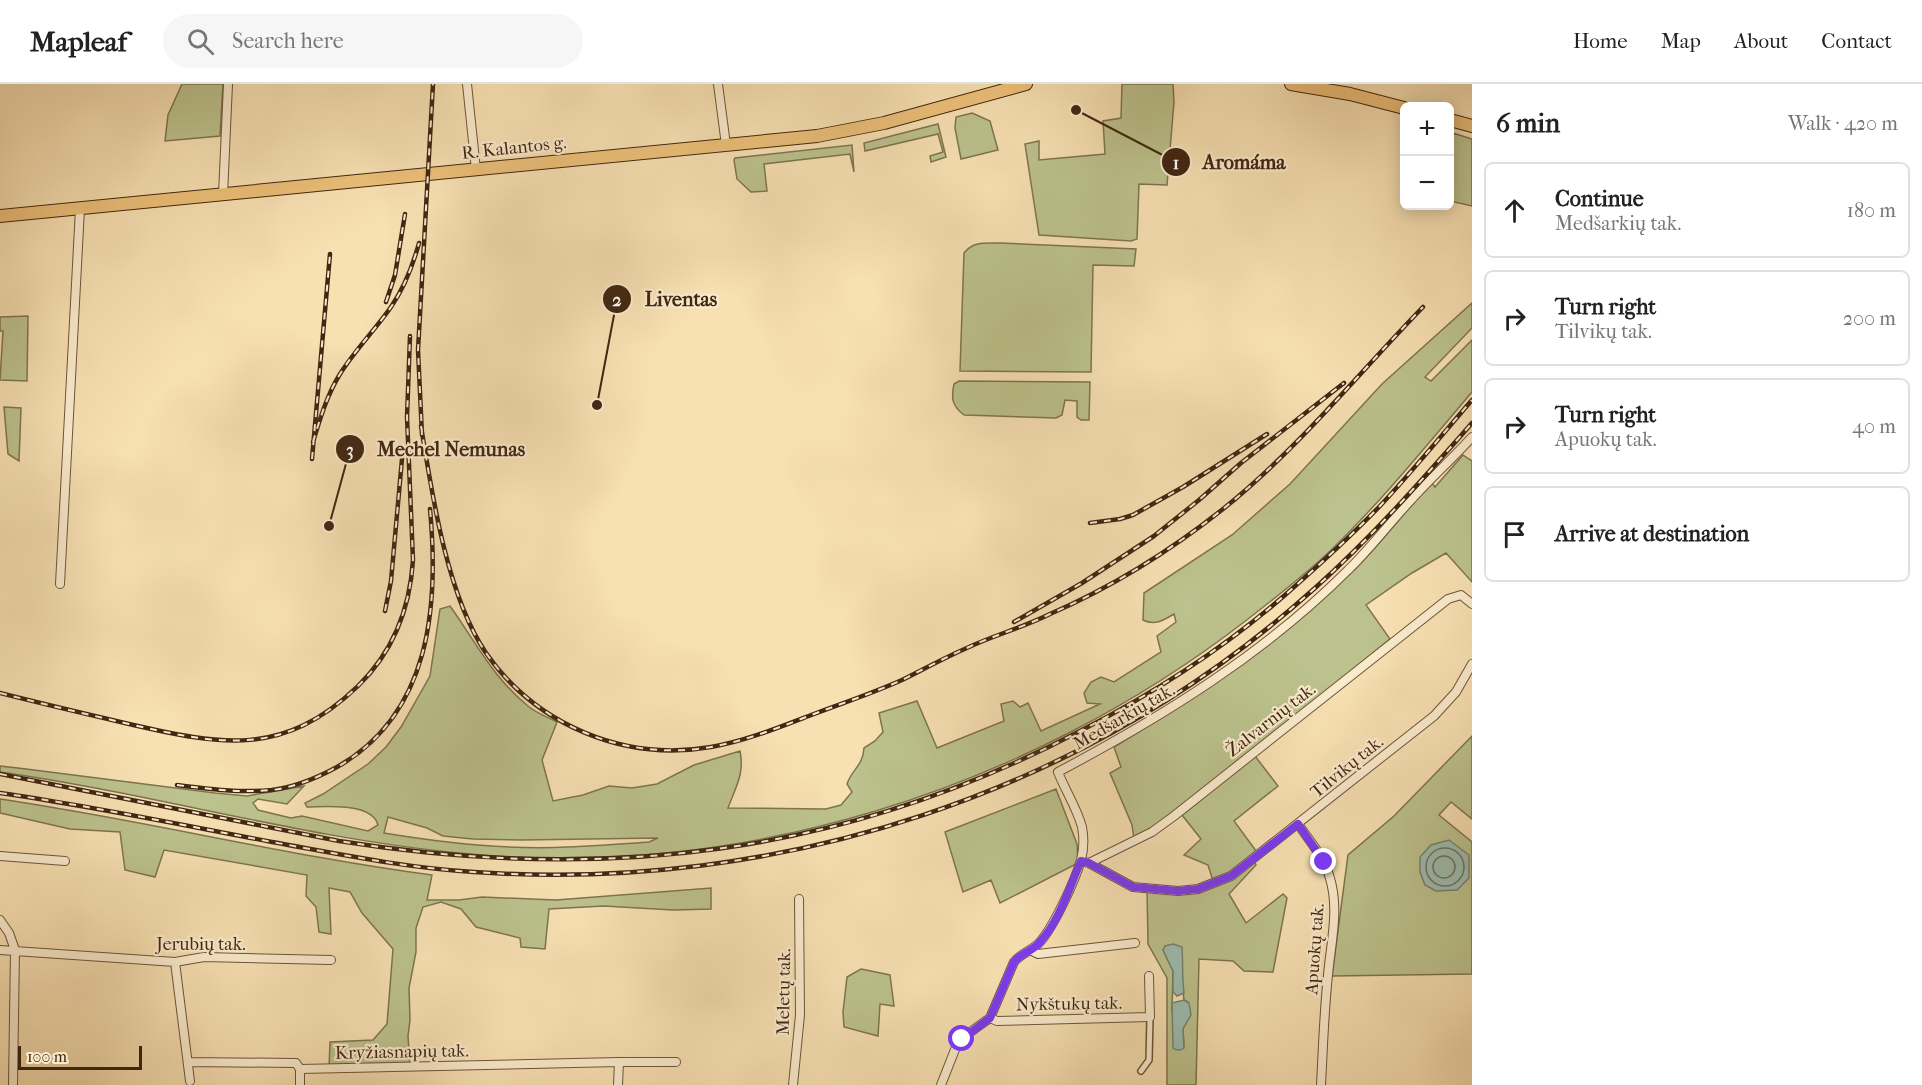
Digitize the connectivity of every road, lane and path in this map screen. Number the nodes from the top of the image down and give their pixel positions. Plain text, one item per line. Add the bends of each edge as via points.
1 (228, 84) edge
2 (467, 84) edge
3 (718, 84) edge
4 (1026, 84) edge
5 (1291, 84) edge
6 (1400, 107) edge
7 (1454, 121) edge
8 (1472, 126) edge
9 (726, 145) junction
10 (476, 170) junction
11 (223, 195) junction
12 (80, 209) junction
13 (0, 216) edge
14 (1472, 437) edge
15 (60, 584) dead end
16 (1472, 604) edge
17 (1472, 664) edge
18 (1298, 824) junction
19 (0, 856) edge
20 (65, 861) dead end
21 (1085, 862) junction
22 (799, 899) dead end
23 (0, 920) edge
24 (1135, 943) dead end
25 (0, 950) edge
26 (15, 951) junction
27 (1032, 951) junction
28 (331, 960) dead end
29 (175, 962) junction
30 (1149, 976) dead end
31 (1150, 1017) junction
32 (990, 1018) junction
33 (188, 1062) junction
34 (619, 1062) junction
35 (676, 1062) dead end
36 (300, 1069) junction
37 (1141, 1071) dead end
38 (190, 1081) dead end
39 (13, 1085) edge
40 (300, 1085) edge
41 (618, 1085) edge
42 (793, 1085) edge
43 (942, 1085) edge
44 (1321, 1085) edge

1 - 11 street
2 - 10 street
3 - 9 street
4 - 9 main road, R. Kalantos g. via 859,129
5 - 6 main road
7 - 8 main road
9 - 10 main road, R. Kalantos g.
10 - 11 main road, R. Kalantos g.
11 - 12 main road, R. Kalantos g.
12 - 13 main road, R. Kalantos g.
12 - 15 street
14 - 21 street, Medšarkių tak. via 1349,570 1307,608 1208,685 1058,772 1079,817
16 - 21 street, Žalvarnių tak. via 1461,595 1448,598 1174,816 1152,832
17 - 18 street, Tilvikų tak. via 1456,692 1434,716
18 - 21 street, Tilvikų tak. via 1231,876 1198,889 1133,887
18 - 44 street, Apuokų tak. via 1324,862 1335,902
19 - 20 street
21 - 27 street, Medšarkių tak. via 1053,924
22 - 42 street, Meletų tak. via 800,1015
23 - 26 street
24 - 27 street via 1038,954
25 - 26 street, Jerubių tak.
26 - 29 street, Jerubių tak.
26 - 39 street
27 - 32 street, Medšarkių tak. via 1014,962
28 - 29 street, Jerubių tak. via 204,957
29 - 33 street
30 - 31 street
31 - 32 street, Nykštukų tak. via 997,1021
31 - 37 street via 1149,1060
32 - 43 street, Medšarkių tak. via 956,1047
33 - 36 street, Kryžiasnapių tak. via 296,1063
33 - 38 street
34 - 35 street, Kryžiasnapių tak.
34 - 36 street, Kryžiasnapių tak.
34 - 41 street
36 - 40 street

